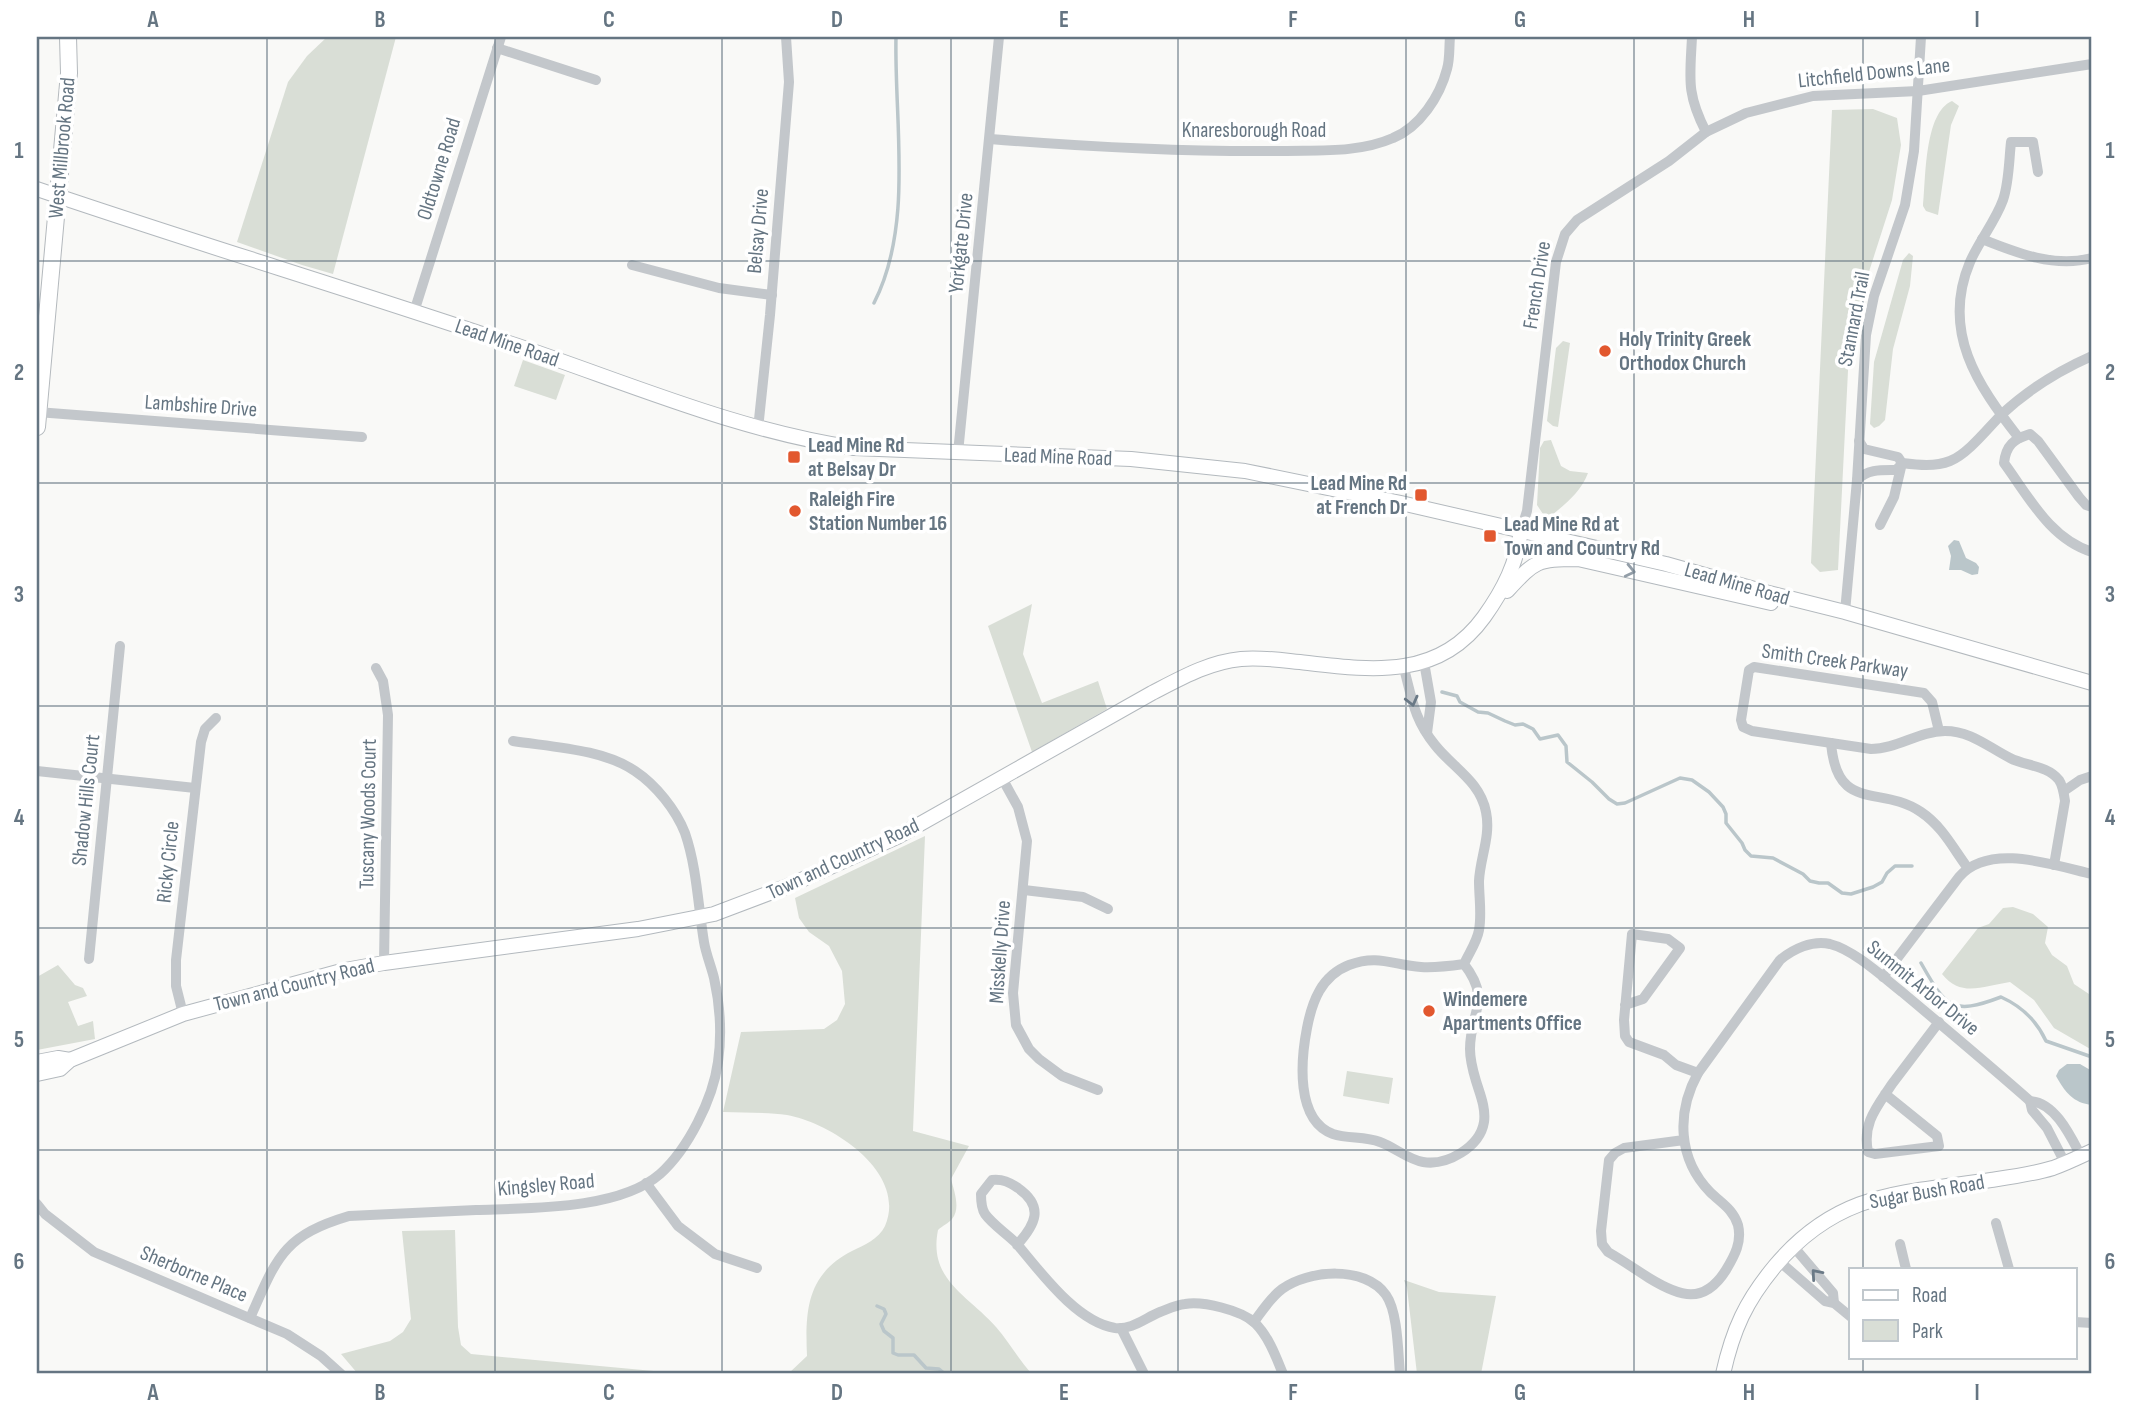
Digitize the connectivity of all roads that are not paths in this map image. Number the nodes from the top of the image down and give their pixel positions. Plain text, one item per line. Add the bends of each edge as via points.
1 (68, 37) edge
2 (501, 37) edge
3 (786, 37) edge
4 (999, 37) edge
5 (1450, 37) edge
6 (1692, 37) edge
7 (1921, 37) edge
8 (497, 48) junction
9 (2092, 64) edge
10 (596, 80) dead end
11 (1918, 91) junction
12 (1706, 132) junction
13 (990, 139) junction
14 (2038, 172) dead end
15 (37, 189) edge
16 (58, 196) junction
17 (1982, 239) junction
18 (2092, 258) edge
19 (632, 265) dead end
20 (772, 295) junction
21 (414, 312) junction
22 (2092, 356) edge
23 (2001, 415) junction
24 (37, 417) edge
25 (758, 429) junction
26 (362, 437) dead end
27 (2019, 438) junction
28 (1859, 441) junction
29 (958, 453) junction
30 (1902, 463) junction
31 (1857, 480) junction
32 (2092, 507) edge
33 (1880, 525) dead end
34 (1521, 530) junction
35 (2092, 552) edge
36 (1846, 612) junction
37 (1487, 613) junction
38 (1882, 623) junction
39 (120, 646) dead end
40 (1424, 662) junction
41 (1403, 665) junction
42 (376, 668) dead end
43 (2092, 683) edge
44 (216, 718) dead end
45 (1939, 731) junction
46 (1427, 733) junction
47 (513, 741) dead end
48 (1831, 743) junction
49 (37, 771) edge
50 (2092, 776) edge
51 (1002, 778) junction
52 (108, 779) junction
53 (195, 788) junction
54 (2064, 791) junction
55 (2054, 865) junction
56 (1967, 867) junction
57 (2092, 874) edge
58 (1024, 890) junction
59 (1108, 909) dead end
60 (702, 918) junction
61 (89, 959) dead end
62 (384, 963) junction
63 (1464, 964) junction
64 (1883, 977) junction
65 (1625, 1005) junction
66 (183, 1014) junction
67 (1939, 1023) junction
68 (70, 1060) junction
69 (37, 1062) edge
70 (1698, 1073) junction
71 (37, 1074) edge
72 (1098, 1090) dead end
73 (1885, 1094) junction
74 (2031, 1101) junction
75 (2059, 1119) junction
76 (2047, 1128) junction
77 (1684, 1140) junction
78 (2087, 1153) edge
79 (2065, 1163) junction
80 (646, 1183) junction
81 (37, 1204) edge
82 (1996, 1223) dead end
83 (1900, 1244) dead end
84 (1017, 1245) junction
85 (1793, 1246) junction
86 (1779, 1261) junction
87 (757, 1268) dead end
88 (1906, 1268) edge
89 (2009, 1268) edge
90 (1834, 1303) junction
91 (1849, 1315) edge
92 (250, 1318) junction
93 (1254, 1322) junction
94 (1121, 1328) junction
95 (341, 1374) edge
96 (1144, 1374) edge
97 (1283, 1374) edge
98 (1400, 1374) edge
99 (1723, 1374) edge

1 - 16 main road, West Millbrook Road
2 - 8 street, Oldtowne Road
3 - 20 street, Belsay Drive via 789,82
4 - 13 street, Yorkgate Drive
5 - 13 street, Knaresborough Road via 1447,68 1418,121 1395,138 1369,146 1250,151
6 - 12 street via 1690,86
7 - 11 street, Stannard Trail
8 - 10 street
8 - 21 street, Oldtowne Road
9 - 11 street, Litchfield Downs Lane
11 - 12 street, Litchfield Downs Lane via 1813,96 1746,113
11 - 28 street, Stannard Trail via 1905,205 1874,296 1866,335
12 - 34 street, French Drive via 1577,220 1565,234 1556,262
13 - 29 street, Yorkgate Drive
14 - 17 street via 2033,142 2011,142 2004,198
15 - 16 street, Lead Mine Road
16 - 21 street, Lead Mine Road
16 - 24 main road, West Millbrook Road
17 - 18 street via 2038,258
17 - 23 street via 1963,281 1962,338 1975,373
19 - 20 street via 719,288
20 - 25 street, Belsay Drive
21 - 25 street, Lead Mine Road
22 - 23 street via 2047,379
23 - 27 street
23 - 30 street via 1952,461
24 - 26 street, Lambshire Drive
25 - 29 street, Lead Mine Road via 853,449
27 - 32 street via 2030,434 2038,441 2079,497
27 - 35 street via 2005,452 2004,463 2047,522 2071,543
28 - 30 street via 1864,449 1898,457
28 - 31 street, Stannard Trail
29 - 34 street, Lead Mine Road via 1131,459 1245,471
30 - 31 street via 1896,470 1872,471
30 - 33 street via 1894,497
31 - 36 street, Stannard Trail
34 - 36 street, Lead Mine Road
34 - 37 street, Town and Country Road via 1512,570
36 - 38 street, Lead Mine Road
37 -> 38 street via 1529,567 1548,559 1578,559 1792,608
37 - 40 street, Town and Country Road via 1462,642
38 - 43 street, Lead Mine Road
39 - 52 street, Shadow Hills Court
40 - 41 street, Town and Country Road
40 - 46 street via 1431,702
41 -> 46 street via 1417,718
41 - 51 street, Town and Country Road via 1346,667 1247,658 1217,663 1189,673
42 - 62 street, Tuscany Woods Court via 383,681 388,715
44 - 53 street, Ricky Circle via 201,741
45 - 48 street, Smith Creek Parkway via 1884,749
45 - 48 street, Smith Creek Parkway via 1932,702 1924,694 1754,667 1749,670 1743,727
45 - 54 street, Smith Creek Parkway via 1972,736 2011,759 2050,773
46 - 63 street via 1476,786 1487,814 1479,933
47 - 60 street, Kingsley Road via 611,760 635,771 653,787 684,831
48 - 56 street via 1832,762 1851,789 1921,812 1946,836
49 - 52 street
50 - 54 street
51 - 58 street, Misskelly Drive via 1025,825
51 - 60 street, Town and Country Road via 897,837
52 - 53 street
52 - 61 street, Shadow Hills Court
53 - 66 street, Ricky Circle via 176,960
54 - 55 street
55 - 56 street via 2007,857
55 - 57 street
56 - 64 street
58 - 59 street via 1083,897
58 - 72 street, Misskelly Drive via 1013,993 1016,1025 1040,1059 1062,1076
60 - 62 street, Town and Country Road
60 - 80 street, Kingsley Road via 720,1018 718,1063 706,1106 682,1148
62 - 66 street, Town and Country Road
63 - 63 street via 1424,967 1376,959 1346,966 1322,985 1310,1013 1302,1064 1305,1098 1321,1127 1333,1134 1377,1141 1424,1163 1455,1156 1477,1138 1484,1108 1470,1050 1478,985
64 - 67 street, Summit Arbor Drive
64 - 70 street, Summit Arbor Drive via 1829,944 1816,943 1789,953
65 - 65 street via 1643,999 1680,948 1668,939 1632,934
65 - 70 street via 1623,1030 1629,1042
66 - 68 street, Town and Country Road
67 - 73 street
67 - 74 street, Summit Arbor Drive
68 - 69 street, Town and Country Road
68 - 71 street, Town and Country Road via 61,1069
70 - 77 street, Summit Arbor Drive via 1684,1107
73 - 73 street via 1866,1128 1868,1152 1939,1146 1937,1136
74 - 75 street, Summit Arbor Drive via 2038,1101
74 - 76 street, Summit Arbor Drive via 2032,1110
75 - 76 street
75 - 78 street, Summit Arbor Drive
76 - 79 street, Summit Arbor Drive
77 - 77 street, Summit Arbor Drive via 1693,1169 1730,1209 1740,1236 1720,1280 1692,1295 1668,1290 1608,1252 1601,1231 1609,1160 1615,1153
78 - 79 street, Sugar Bush Road
79 - 85 street, Sugar Bush Road via 2020,1176 1870,1200 1824,1220
80 - 87 street via 678,1226 715,1254
80 - 92 street, Kingsley Road via 612,1198 567,1205 349,1216 325,1223 301,1235 284,1251
81 - 92 street, Sherborne Place via 94,1252
82 - 89 street
83 - 88 street
84 - 84 street via 983,1212 981,1194 992,1180 1008,1182 1033,1203 1033,1224
84 - 94 street via 1074,1306 1099,1322
85 - 86 street, Sugar Bush Road
90 -> 85 street via 1833,1293
86 - 90 street via 1825,1301
86 - 99 street, Sugar Bush Road via 1744,1310
90 - 91 street
92 - 95 street, Sherborne Place via 299,1342
93 - 94 street via 1201,1303 1171,1308
93 - 97 street
93 - 98 street via 1271,1299 1293,1282 1321,1273 1355,1276 1376,1285 1389,1300
94 - 96 street

